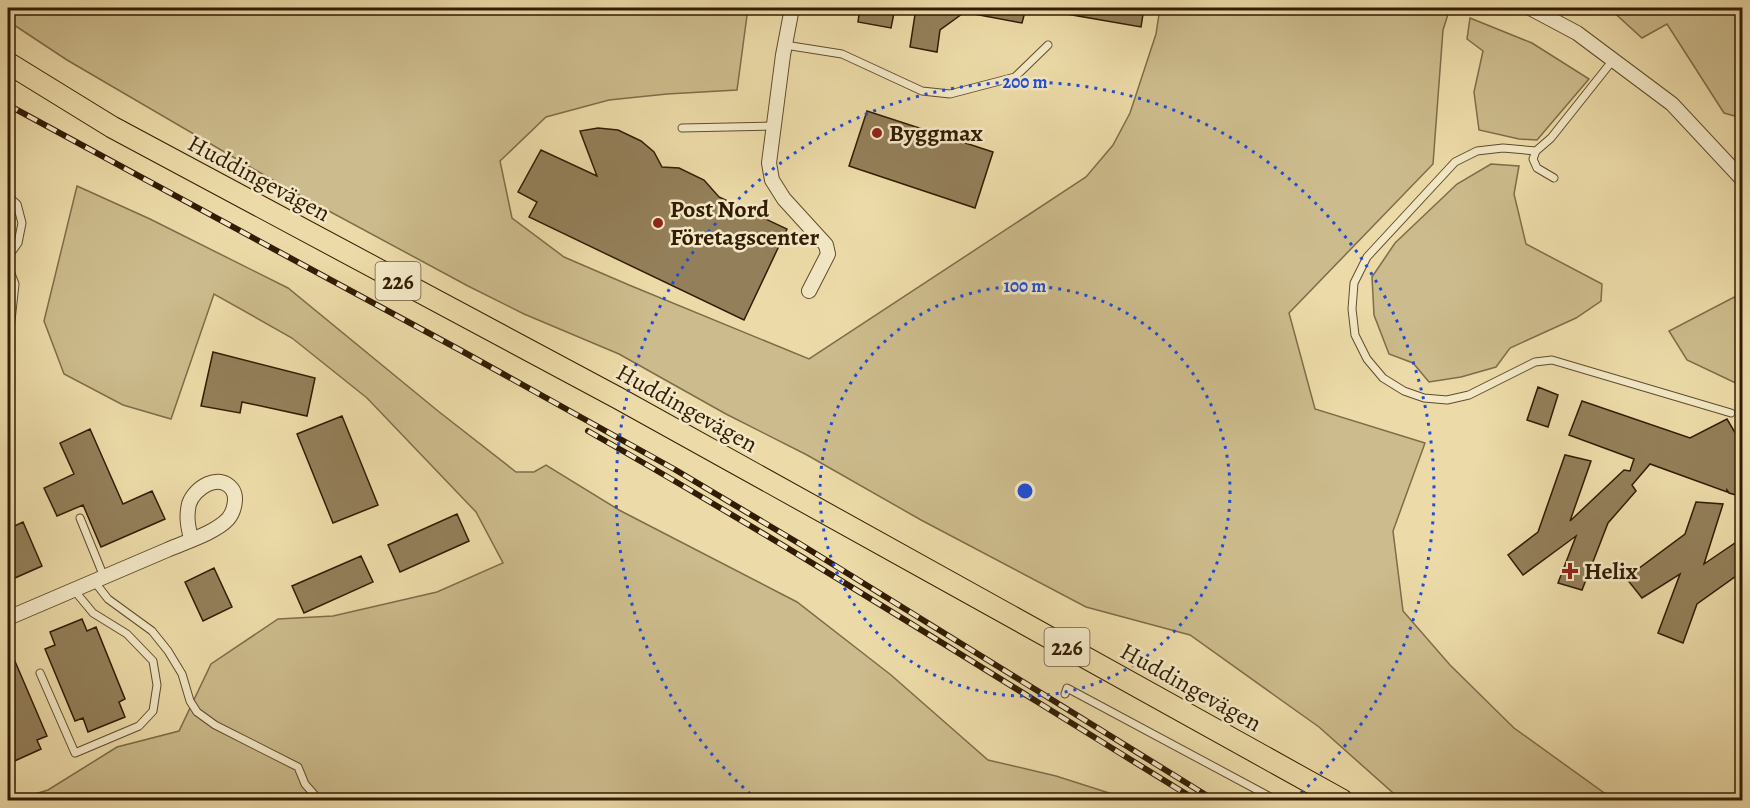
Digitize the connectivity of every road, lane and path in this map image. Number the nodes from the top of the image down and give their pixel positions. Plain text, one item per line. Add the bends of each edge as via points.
1 (792, 8) edge
2 (1530, 8) edge
3 (785, 45) junction
4 (1048, 45) dead end
5 (1613, 60) junction
6 (8, 63) edge
7 (773, 126) junction
8 (682, 128) dead end
9 (1536, 151) junction
10 (1739, 170) edge
11 (1554, 178) dead end
12 (8, 196) edge
13 (8, 257) edge
14 (8, 266) edge
15 (809, 291) dead end
16 (8, 348) edge
17 (1731, 413) dead end
18 (80, 518) dead end
19 (191, 539) dead end
20 (99, 579) junction
21 (74, 590) junction
22 (8, 618) edge
23 (39, 673) dead end
24 (1065, 694) dead end
25 (319, 801) edge
26 (1276, 801) edge
27 (1342, 801) edge

1 - 3 street
2 - 5 street via 1577,33
3 - 4 lane via 842,54 922,91 950,94 1015,77
3 - 7 street
5 - 9 lane via 1551,138
5 - 10 street via 1672,104
6 - 27 main road, Huddingevägen / 226 via 112,127 618,398
7 - 8 lane
7 - 15 street via 769,163 772,180 826,245 828,254
9 - 11 lane via 1536,168
9 - 17 lane via 1477,151 1455,162 1366,257 1354,283 1352,309 1355,335 1367,359 1383,378 1424,398 1447,400 1469,395 1535,362 1552,360
12 - 13 lane via 16,204 22,223 18,243
14 - 16 lane via 15,284
18 - 20 lane
19 - 20 street
20 - 21 street
20 - 25 lane via 108,599 152,631 168,651 197,712 298,767
21 - 22 street
21 - 23 lane via 93,613 127,634 153,662 157,685 153,711 139,726 75,753
24 - 26 lane via 1067,688

